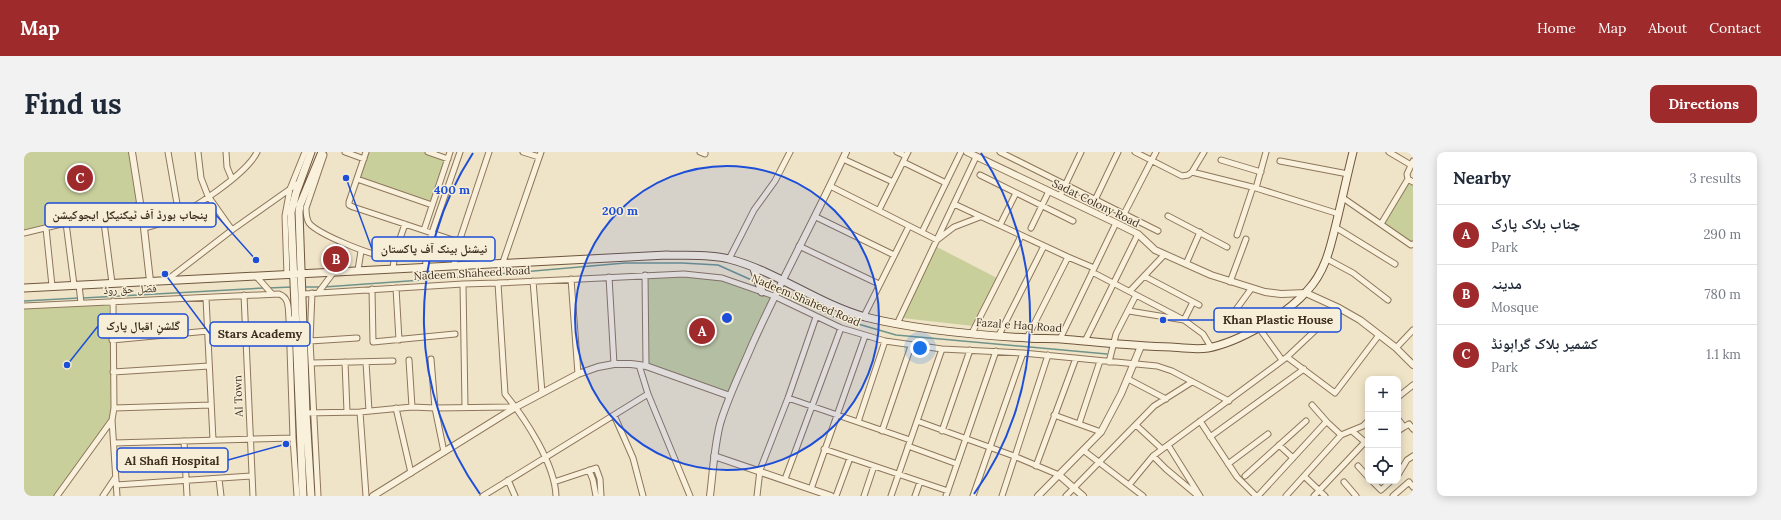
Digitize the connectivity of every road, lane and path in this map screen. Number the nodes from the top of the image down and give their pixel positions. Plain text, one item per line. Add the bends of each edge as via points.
1 (132, 152) edge
2 (168, 152) edge
3 (226, 152) edge
4 (257, 152) edge
5 (304, 152) edge
6 (311, 152) edge
7 (322, 152) edge
8 (325, 152) edge
9 (345, 152) edge
10 (366, 152) edge
11 (428, 152) edge
12 (450, 152) edge
13 (460, 152) edge
14 (488, 152) edge
15 (523, 152) edge
16 (700, 152) edge
17 (705, 152) edge
18 (790, 152) edge
19 (846, 152) edge
20 (897, 152) edge
21 (961, 152) edge
22 (967, 152) edge
23 (1000, 152) edge
24 (1081, 152) edge
25 (1118, 152) edge
26 (1135, 152) edge
27 (1156, 152) edge
28 (1204, 152) edge
29 (1266, 152) edge
30 (1352, 152) edge
31 (1389, 152) edge
32 (196, 153) edge
33 (907, 154) edge
34 (540, 155) edge
35 (976, 157) junction
36 (364, 159) junction
37 (448, 159) junction
38 (843, 159) junction
39 (1152, 160) junction
40 (1221, 160) dead end
41 (1280, 161) dead end
42 (903, 162) junction
43 (1412, 163) edge
44 (1192, 172) junction
45 (1261, 172) junction
46 (1348, 174) junction
47 (980, 175) dead end
48 (232, 179) junction
49 (357, 179) junction
50 (1408, 179) junction
51 (300, 182) junction
52 (893, 182) junction
53 (1413, 182) edge
54 (946, 183) junction
55 (1065, 185) junction
56 (830, 186) junction
57 (1255, 188) junction
58 (290, 189) junction
59 (1049, 191) junction
60 (1016, 193) junction
61 (208, 196) junction
62 (1060, 196) junction
63 (1343, 198) junction
64 (1095, 200) junction
65 (954, 204) junction
66 (140, 205) junction
67 (432, 205) junction
68 (1042, 206) junction
69 (879, 210) junction
70 (1124, 214) junction
71 (1339, 214) junction
72 (103, 215) junction
73 (179, 215) junction
74 (816, 216) junction
75 (1168, 216) dead end
76 (980, 217) junction
77 (307, 219) junction
78 (1073, 221) dead end
79 (66, 223) junction
80 (299, 223) junction
81 (1116, 223) junction
82 (405, 224) junction
83 (1381, 224) junction
84 (1000, 225) junction
85 (909, 226) junction
86 (1335, 227) junction
87 (46, 228) junction
88 (144, 228) junction
89 (1031, 228) dead end
90 (232, 230) junction
91 (424, 230) junction
92 (1158, 231) dead end
93 (432, 232) junction
94 (922, 232) junction
95 (1200, 232) junction
96 (24, 233) edge
97 (1138, 234) junction
98 (1237, 235) dead end
99 (1021, 236) junction
100 (1246, 239) dead end
101 (937, 240) junction
102 (460, 242) junction
103 (1413, 244) edge
104 (799, 246) junction
105 (1044, 246) junction
106 (1227, 247) dead end
107 (361, 251) junction
108 (395, 252) junction
109 (425, 253) junction
110 (894, 255) junction
111 (1164, 255) junction
112 (1068, 258) junction
113 (729, 259) junction
114 (1327, 259) junction
115 (503, 262) junction
116 (1186, 264) junction
117 (1394, 264) dead end
118 (454, 265) junction
119 (426, 266) junction
120 (393, 268) junction
121 (754, 269) junction
122 (358, 270) junction
123 (1093, 270) junction
124 (333, 273) junction
125 (645, 275) junction
126 (256, 276) junction
127 (291, 276) junction
128 (1144, 276) junction
129 (302, 277) junction
130 (609, 277) junction
131 (571, 279) junction
132 (167, 280) junction
133 (150, 281) junction
134 (534, 281) junction
135 (781, 282) junction
136 (1230, 282) junction
137 (112, 283) junction
138 (498, 283) junction
139 (1114, 283) junction
140 (463, 284) junction
141 (880, 284) junction
142 (76, 285) junction
143 (52, 286) junction
144 (24, 288) edge
145 (396, 288) junction
146 (372, 289) junction
147 (1251, 289) junction
148 (762, 291) junction
149 (1130, 291) junction
150 (271, 292) junction
151 (303, 292) junction
152 (316, 292) junction
153 (1306, 293) junction
154 (244, 295) junction
155 (774, 295) junction
156 (1136, 295) junction
157 (206, 298) junction
158 (1388, 300) dead end
159 (113, 301) junction
160 (81, 302) junction
161 (1193, 302) junction
162 (1199, 305) dead end
163 (24, 306) edge
164 (1339, 308) junction
165 (1129, 311) junction
166 (864, 316) junction
167 (816, 317) junction
168 (292, 319) junction
169 (1184, 320) junction
170 (1222, 323) dead end
171 (897, 324) junction
172 (841, 328) junction
173 (1259, 328) junction
174 (1413, 330) edge
175 (208, 331) junction
176 (972, 333) junction
177 (455, 334) dead end
178 (1379, 334) junction
179 (999, 335) junction
180 (865, 336) junction
181 (357, 338) dead end
182 (1027, 338) junction
183 (1060, 339) junction
184 (112, 340) junction
185 (400, 340) junction
186 (310, 341) junction
187 (885, 341) junction
188 (1085, 342) junction
189 (1112, 343) junction
190 (912, 346) junction
191 (1141, 346) junction
192 (1211, 347) junction
193 (1396, 348) junction
194 (942, 349) junction
195 (970, 350) junction
196 (996, 351) junction
197 (1022, 353) junction
198 (1048, 355) junction
199 (1287, 357) junction
200 (1076, 358) junction
201 (432, 359) dead end
202 (409, 360) dead end
203 (1282, 360) junction
204 (393, 361) dead end
205 (1100, 361) junction
206 (345, 362) junction
207 (366, 362) junction
208 (1109, 362) junction
209 (312, 363) junction
210 (614, 364) junction
211 (1133, 364) junction
212 (1413, 364) edge
213 (639, 365) junction
214 (209, 366) junction
215 (646, 366) junction
216 (1304, 369) junction
217 (113, 372) junction
218 (578, 374) junction
219 (1128, 379) junction
220 (1192, 382) junction
221 (1413, 385) edge
222 (542, 393) junction
223 (648, 394) junction
224 (1401, 395) edge
225 (730, 396) junction
226 (788, 398) junction
227 (1166, 399) junction
228 (1229, 401) junction
229 (210, 405) junction
230 (1312, 405) dead end
231 (412, 406) junction
232 (813, 406) junction
233 (465, 407) junction
234 (516, 407) junction
235 (114, 408) junction
236 (396, 408) junction
237 (435, 408) junction
238 (369, 411) junction
239 (347, 412) junction
240 (360, 412) junction
241 (309, 413) junction
242 (614, 415) junction
243 (838, 415) junction
244 (1054, 415) junction
245 (112, 420) junction
246 (917, 421) junction
247 (1200, 421) junction
248 (1306, 421) dead end
249 (858, 422) junction
250 (1326, 422) junction
251 (1365, 423) edge
252 (1401, 423) edge
253 (1079, 424) junction
254 (1136, 424) junction
255 (1404, 427) junction
256 (1413, 429) edge
257 (1401, 430) edge
258 (882, 431) junction
259 (942, 431) junction
260 (1352, 431) junction
261 (1101, 432) junction
262 (1268, 434) dead end
263 (1341, 435) junction
264 (1210, 436) junction
265 (249, 438) junction
266 (293, 438) junction
267 (966, 439) junction
268 (213, 440) junction
269 (184, 442) junction
270 (114, 443) junction
271 (909, 443) junction
272 (1168, 445) junction
273 (1279, 445) junction
274 (990, 447) junction
275 (824, 449) junction
276 (1083, 450) junction
277 (1162, 450) junction
278 (444, 452) junction
279 (714, 456) junction
280 (1014, 456) junction
281 (1153, 456) junction
282 (1413, 456) edge
283 (545, 457) junction
284 (850, 458) junction
285 (1293, 458) junction
286 (1100, 463) junction
287 (957, 464) junction
288 (1228, 464) junction
289 (1401, 465) edge
290 (874, 466) junction
291 (1036, 466) junction
292 (1358, 466) dead end
293 (589, 470) junction
294 (760, 470) junction
295 (411, 473) junction
296 (898, 474) junction
297 (1365, 474) edge
298 (251, 476) junction
299 (1059, 476) junction
300 (1245, 476) dead end
301 (1304, 476) junction
302 (115, 478) junction
303 (219, 479) junction
304 (785, 479) junction
305 (186, 480) junction
306 (508, 480) junction
307 (554, 482) junction
308 (920, 482) junction
309 (1344, 482) dead end
310 (1375, 484) edge
311 (1388, 484) edge
312 (116, 485) junction
313 (1129, 485) junction
314 (1412, 485) edge
315 (1074, 488) junction
316 (811, 489) junction
317 (1320, 490) junction
318 (947, 494) edge
319 (57, 496) edge
320 (103, 496) edge
321 (117, 496) edge
322 (187, 496) edge
323 (221, 496) edge
324 (253, 496) edge
325 (297, 496) edge
326 (303, 496) edge
327 (311, 496) edge
328 (318, 496) edge
329 (366, 496) edge
330 (373, 496) edge
331 (483, 496) edge
332 (515, 496) edge
333 (556, 496) edge
334 (596, 496) edge
335 (601, 496) edge
336 (643, 496) edge
337 (690, 496) edge
338 (710, 496) edge
339 (757, 496) edge
340 (831, 496) edge
341 (836, 496) edge
342 (864, 496) edge
343 (891, 496) edge
344 (915, 496) edge
345 (973, 496) edge
346 (1002, 496) edge
347 (1038, 496) edge
348 (1066, 496) edge
349 (1083, 496) edge
350 (1143, 496) edge
351 (1199, 496) edge
352 (1257, 496) edge
353 (1286, 496) edge
354 (1314, 496) edge
355 (1325, 496) edge
356 (1356, 496) edge
357 (1393, 496) edge

1 - 66 street
2 - 73 street
3 - 48 street via 227,167
4 - 48 street via 240,174
5 - 58 street
6 - 51 main road
7 - 80 main road via 300,205
8 - 77 street via 306,208
9 - 36 street
10 - 36 street
11 - 37 street
12 - 37 street
13 - 93 street
14 - 102 street
15 - 34 street
16 - 17 street
18 - 113 street via 775,180 754,210
19 - 38 street
20 - 33 street
21 - 54 street
22 - 35 street, Sadat Colony Road
23 - 55 street
24 - 55 street
25 - 64 street
26 - 39 street
27 - 39 street
28 - 44 street
29 - 45 street
30 - 46 main road
31 - 43 street
32 - 61 street
33 - 42 street
34 - 115 street
35 - 59 street, Sadat Colony Road
35 - 65 street
36 - 49 street
37 - 67 street
38 - 52 street
38 - 56 street
39 - 44 street via 1182,176
39 - 70 street
40 - 45 street
41 - 46 street
42 - 52 street
42 - 54 street
43 - 50 street via 1407,174
44 - 57 street
45 - 57 street
46 - 63 main road
47 - 60 street
48 - 61 street
49 - 67 street
49 - 82 street via 349,205
50 - 53 street
50 - 83 street
51 - 58 street
51 - 127 main road via 291,212
52 - 69 street
54 - 94 street
55 - 62 street
55 - 64 street
56 - 69 street
56 - 74 street
57 - 71 street
57 - 98 street
58 - 90 street
58 - 127 street via 285,216
59 - 62 street, Sadat Colony Road
59 - 68 street
60 - 68 street
60 - 84 street
61 - 73 street
61 - 90 street
62 - 81 street, Sadat Colony Road
63 - 71 main road
63 - 83 street
64 - 70 street
65 - 76 street
65 - 101 street
66 - 72 street
66 - 88 street
67 - 91 street
68 - 78 street
68 - 89 street
69 - 85 street
70 - 92 street
71 - 86 main road
72 - 79 street
72 - 137 street
73 - 88 street
74 - 104 street
74 - 110 street
75 - 95 street
76 - 84 street
76 - 101 street via 954,227
77 - 80 street
77 - 107 street via 317,230
79 - 87 street
79 - 142 street
80 - 129 main road
81 - 97 street, Sadat Colony Road
81 - 123 street
82 - 91 street
82 - 108 street
83 - 103 street
84 - 99 street
85 - 94 street
85 - 110 street
86 - 114 main road
86 - 117 street
87 - 96 street
87 - 143 street
88 - 133 street
90 - 132 street
91 - 93 street
93 - 102 street
93 - 109 street
94 - 101 street
95 - 106 street
95 - 116 street
97 - 111 street, Sadat Colony Road
97 - 139 street
99 - 105 street
99 - 176 street
100 - 136 street
101 - 171 street
102 - 118 street
104 - 135 street
104 - 141 street
105 - 112 street
105 - 179 street
107 - 108 street via 387,256
107 - 122 street
108 - 109 street
108 - 120 street
109 - 119 street
110 - 141 street
111 - 116 street, Sadat Colony Road
111 - 128 street
112 - 123 street
112 - 182 street
113 - 115 main road, Nadeem Shaheed Road via 667,255
113 - 121 main road, Fazal e Haq Road
114 - 153 main road
114 - 158 street via 1353,273
115 - 118 main road, Nadeem Shaheed Road
116 - 136 street, Sadat Colony Road
118 - 119 main road, Nadeem Shaheed Road
119 - 120 main road, Nadeem Shaheed Road
120 - 122 main road, Nadeem Shaheed Road
121 - 135 main road, Fazal e Haq Road
121 - 148 main road
122 - 124 main road, Nadeem Shaheed Road
123 - 139 street
123 - 183 street
124 - 129 main road, Nadeem Shaheed Road
124 - 152 street
125 - 130 street, Nadeem Shaheed Road
125 - 148 street, Nadeem Shaheed Road via 684,274 722,278
125 - 215 street
126 - 127 main road, فضل حق روڈ
126 - 132 main road, فضل حق روڈ
126 - 150 street
127 - 129 main road, فضل حق روڈ
127 - 168 main road via 294,291
128 - 149 street
128 - 161 street
129 - 151 main road
130 - 131 street, Nadeem Shaheed Road
130 - 210 street
131 - 134 street, Nadeem Shaheed Road
131 - 218 street
132 - 133 main road, فضل حق روڈ
133 - 137 main road, فضل حق روڈ
134 - 138 street, Nadeem Shaheed Road
134 - 222 street
135 - 155 street
135 - 166 main road, Fazal e Haq Road via 844,310
136 - 147 street, Sadat Colony Road
137 - 142 main road, فضل حق روڈ
138 - 140 street, Nadeem Shaheed Road
138 - 234 street via 505,394
139 - 149 street
139 - 188 street
140 - 145 street, Nadeem Shaheed Road
140 - 233 street
141 - 166 street
142 - 143 main road, فضل حق روڈ
142 - 160 street
143 - 144 main road, فضل حق روڈ
145 - 146 street, Nadeem Shaheed Road
145 - 185 street
146 - 152 street, Nadeem Shaheed Road
146 - 185 street via 373,342
147 - 153 street, Sadat Colony Road via 1281,294
147 - 170 street
148 - 155 street, Nadeem Shaheed Road
149 - 156 street
150 - 154 street, فضل حق روڈ
150 - 168 street via 286,299
151 - 152 street, Nadeem Shaheed Road
151 - 241 main road
152 - 186 street
153 - 164 street
153 - 173 main road, Fazal e Haq Road
154 - 157 street, فضل حق روڈ
154 - 265 street, AI Town
155 - 167 street, Nadeem Shaheed Road
155 - 225 street
156 - 165 street
156 - 169 street
157 - 159 street, فضل حق روڈ
157 - 175 street
159 - 160 street, فضل حق روڈ
159 - 184 street
160 - 163 street, فضل حق روڈ
161 - 162 street
161 - 169 street
164 - 178 street
164 - 199 street
165 - 169 street
165 - 189 street
166 - 171 main road, Fazal e Haq Road
167 - 172 street, Nadeem Shaheed Road
167 - 226 street
168 - 266 street
168 - 326 main road
169 - 192 street via 1203,334
171 - 176 main road, Fazal e Haq Road
172 - 180 street, Nadeem Shaheed Road
172 - 232 street
173 - 192 main road, Fazal e Haq Road
173 - 203 street
174 - 193 street
175 - 184 street
175 - 214 street
176 - 179 main road, Fazal e Haq Road
177 - 185 street
178 - 193 street
178 - 216 street via 1335,393
179 - 182 main road, Fazal e Haq Road
180 - 187 street, Nadeem Shaheed Road
180 - 243 street
181 - 186 street
182 - 183 main road, Fazal e Haq Road
183 - 188 main road, Fazal e Haq Road
184 - 217 street
186 - 209 street
187 - 190 street, Nadeem Shaheed Road
187 - 249 street
188 - 189 main road, Fazal e Haq Road
189 - 191 main road, Fazal e Haq Road
189 - 208 street
190 - 194 street, Nadeem Shaheed Road
190 - 258 street
191 - 192 main road, Fazal e Haq Road
191 - 211 street
193 - 212 street
194 - 195 street, Nadeem Shaheed Road
194 - 246 street
195 - 196 street, Nadeem Shaheed Road
195 - 259 street
196 - 197 street, Nadeem Shaheed Road
196 - 267 street
197 - 198 street, Nadeem Shaheed Road
197 - 274 street
198 - 200 street, Nadeem Shaheed Road
198 - 280 street
199 - 203 street
199 - 216 street
200 - 205 street, Nadeem Shaheed Road
200 - 244 street
201 - 237 street
202 - 231 street
203 - 228 street
204 - 207 street
205 - 208 street, Nadeem Shaheed Road
205 - 253 street
206 - 207 street
206 - 209 street
206 - 239 street
207 - 238 street
208 - 211 street, Nadeem Shaheed Road
209 - 241 street
210 - 213 street
210 - 218 street
211 - 219 street
211 - 220 street, Nadeem Shaheed Road via 1157,366
213 - 215 street
213 - 223 street
214 - 217 street
214 - 229 street
215 - 225 street
216 - 264 street
217 - 235 street
218 - 222 street
219 - 227 street
219 - 261 street
220 - 227 street
220 - 228 street, Nadeem Shaheed Road
221 - 224 street
222 - 234 street
223 - 242 street
223 - 337 street
225 - 279 street via 720,424
226 - 232 street
226 - 294 street
227 - 254 street via 1154,406
228 - 247 street
229 - 235 street
229 - 268 street
230 - 250 street
231 - 236 street
231 - 237 street
232 - 243 street
232 - 304 street
233 - 234 street
233 - 237 street
234 - 278 street
234 - 283 street
235 - 245 street
236 - 238 street
236 - 295 street
237 - 278 street
238 - 240 street
239 - 240 street
239 - 241 street
240 - 329 street
241 - 327 main road
241 - 328 street
242 - 283 street
242 - 336 street via 633,458
243 - 249 street
243 - 275 street
244 - 253 street
244 - 291 street
245 - 270 street
245 - 319 street
246 - 259 street
246 - 271 street
247 - 264 street
247 - 272 street
248 - 273 street
249 - 258 street
250 - 263 street
250 - 285 street
251 - 260 street
252 - 255 street
253 - 261 street
254 - 277 street
254 - 286 street
255 - 256 street via 1409,424
255 - 257 street
258 - 271 street
259 - 267 street
260 - 263 street
260 - 317 street via 1365,442
261 - 276 street
262 - 288 street
263 - 301 street
264 - 288 street
265 - 266 street
265 - 268 street
265 - 298 street, AI Town
266 - 325 street
267 - 274 street
267 - 287 street
268 - 269 street
269 - 270 street
269 - 305 street
270 - 302 street
271 - 287 street
271 - 296 street
272 - 277 street
272 - 351 street
273 - 285 street
273 - 300 street
274 - 280 street
274 - 345 street
275 - 284 street
275 - 316 street
276 - 286 street
276 - 299 street
277 - 281 street
278 - 295 street
279 - 294 street
279 - 338 street
280 - 291 street
280 - 346 street
281 - 313 street
281 - 351 street
282 - 289 street
283 - 306 street
283 - 307 street
284 - 290 street
284 - 341 street
285 - 352 street
286 - 313 street
286 - 315 street
287 - 318 street
288 - 352 street via 1237,477
290 - 296 street
290 - 342 street
291 - 299 street
292 - 297 street
293 - 307 street
293 - 334 street
293 - 335 street via 596,468 600,479
294 - 304 street
294 - 339 street
295 - 330 street
296 - 308 street
296 - 343 street
298 - 303 street
298 - 324 street, AI Town
299 - 315 street
299 - 347 street
301 - 317 street
301 - 353 street
302 - 312 street
302 - 320 street
303 - 305 street
303 - 323 street
304 - 316 street
305 - 312 street
305 - 322 street
306 - 331 street
306 - 332 street
307 - 333 street
308 - 318 street
308 - 344 street
309 - 356 street
310 - 311 street via 1381,490
312 - 321 street
313 - 350 street
314 - 357 street via 1409,482
315 - 348 street
315 - 349 street
316 - 340 street
317 - 354 street
317 - 355 street

